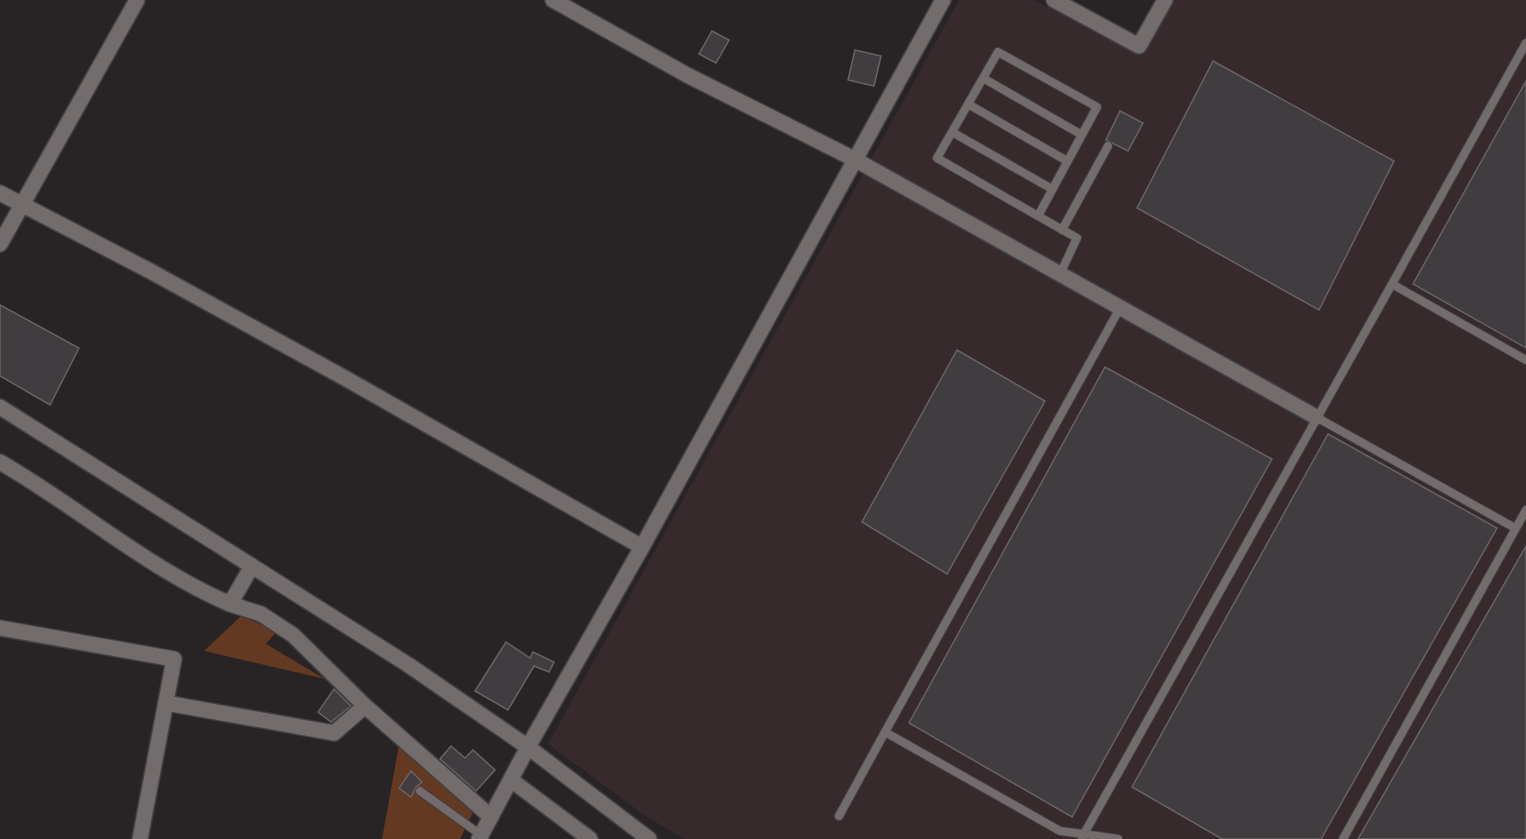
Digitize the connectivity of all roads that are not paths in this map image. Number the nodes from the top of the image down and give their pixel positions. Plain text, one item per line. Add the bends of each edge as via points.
1 (137, 0) edge
2 (553, 0) edge
3 (943, 0) edge
4 (1053, 0) edge
5 (1165, 0) edge
6 (1526, 43) edge
7 (983, 78) junction
8 (968, 104) junction
9 (952, 132) junction
10 (1082, 135) junction
11 (1108, 146) dead end
12 (854, 159) junction
13 (1067, 161) junction
14 (1052, 189) junction
15 (0, 193) edge
16 (22, 205) junction
17 (1038, 216) junction
18 (1062, 230) junction
19 (0, 244) edge
20 (1059, 274) junction
21 (1392, 284) junction
22 (1120, 308) junction
23 (1526, 360) edge
24 (0, 407) edge
25 (1316, 417) junction
26 (0, 462) edge
27 (1526, 510) edge
28 (1515, 528) junction
29 (642, 547) junction
30 (252, 566) junction
31 (231, 604) junction
32 (0, 628) edge
33 (166, 703) junction
34 (365, 706) junction
35 (885, 732) junction
36 (528, 747) junction
37 (510, 780) junction
38 (420, 791) dead end
39 (839, 816) dead end
40 (491, 817) junction
41 (1082, 836) edge
42 (480, 837) edge
43 (140, 839) edge
44 (590, 839) edge
45 (649, 839) edge
46 (1118, 839) edge
47 (1343, 839) edge

1 - 16 street
2 - 12 street via 687,75
3 - 12 street
4 - 5 street via 1139,46
6 - 21 lane
7 - 8 lane
7 - 10 lane
7 - 10 lane via 998,52 1097,107
8 - 9 lane
8 - 13 lane
9 - 14 lane
9 - 17 lane via 938,158
10 - 13 lane
11 - 18 lane
12 - 20 street
12 - 29 street
13 - 14 lane
14 - 17 lane
15 - 16 street
16 - 19 street
16 - 29 street via 343,377
17 - 18 lane
18 - 20 lane via 1077,238
20 - 22 street
21 - 23 lane
21 - 25 lane
22 - 25 street
22 - 35 lane
24 - 30 street
25 - 28 lane
25 - 41 lane
26 - 31 street via 148,560
27 - 28 lane
28 - 47 lane
29 - 36 street
30 - 31 street
30 - 36 street via 407,664
31 - 34 street via 261,614 293,635
32 - 33 street via 174,659
33 - 34 street via 334,733
33 - 43 street
34 - 40 street
35 - 39 lane
35 - 41 lane via 1060,831
36 - 37 street
36 - 45 street
37 - 40 street
37 - 44 street
38 - 42 lane
40 - 42 street
41 - 46 lane

